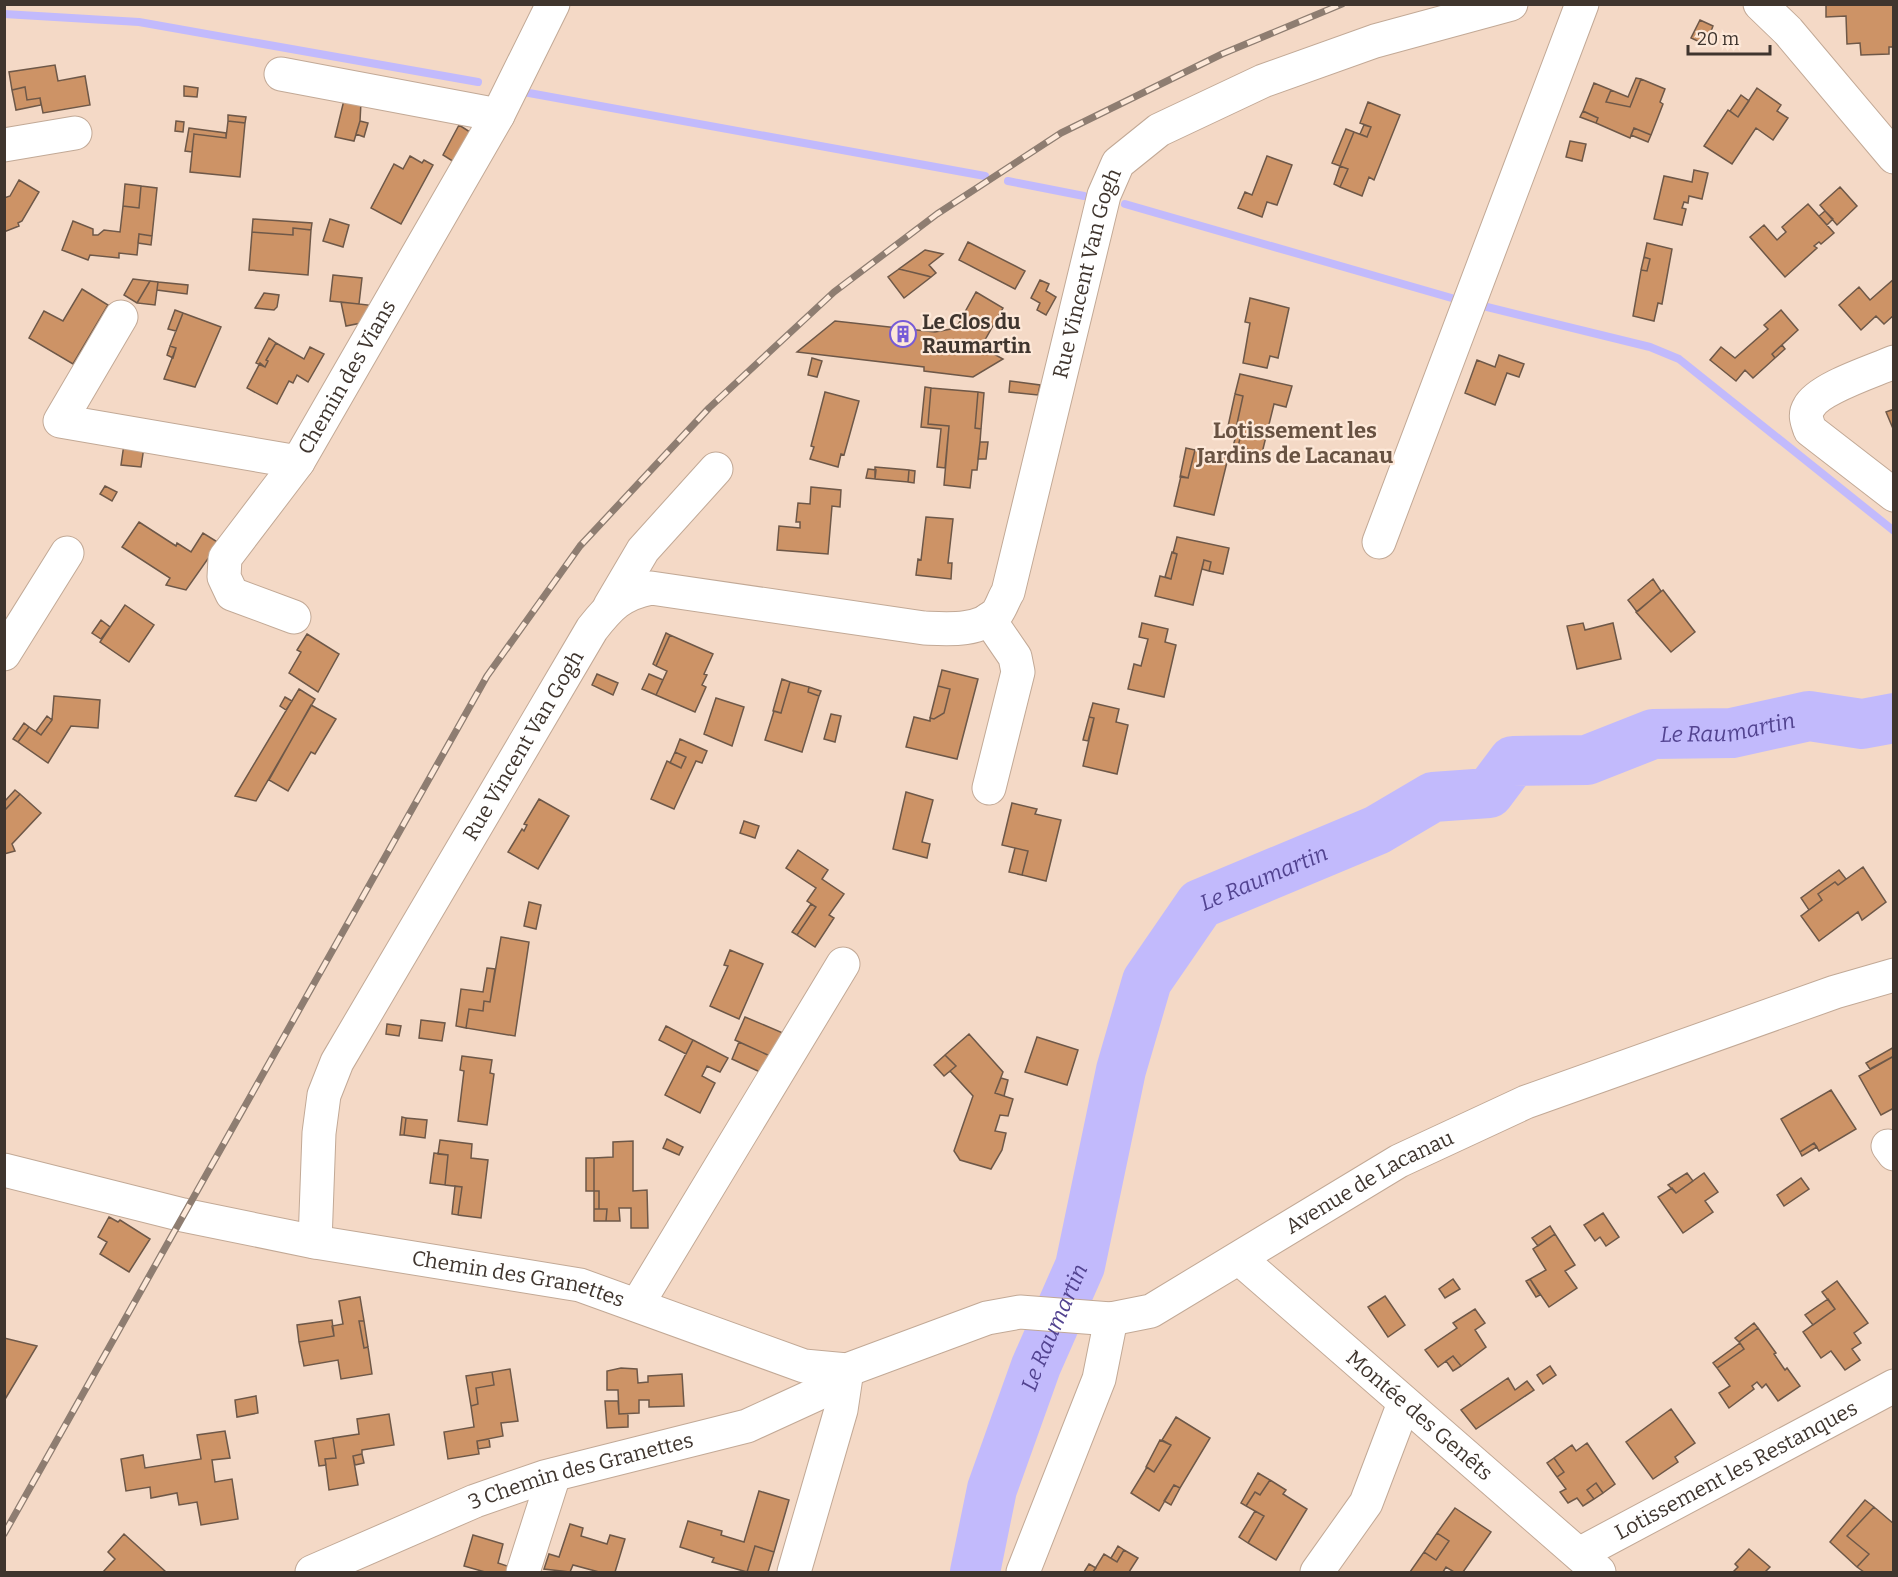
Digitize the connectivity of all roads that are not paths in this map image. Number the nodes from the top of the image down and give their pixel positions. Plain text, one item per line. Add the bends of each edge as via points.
1 (553, 4) edge
2 (1510, 4) edge
3 (1582, 4) edge
4 (1760, 4) edge
5 (281, 74) dead end
6 (498, 115) junction
7 (75, 133) dead end
8 (4, 145) edge
9 (1893, 157) edge
10 (121, 317) dead end
11 (1893, 362) edge
12 (298, 462) junction
13 (716, 469) dead end
14 (1893, 495) edge
15 (1379, 542) dead end
16 (67, 553) dead end
17 (610, 606) junction
18 (294, 617) dead end
19 (988, 619) junction
20 (4, 654) edge
21 (989, 788) dead end
22 (843, 964) dead end
23 (1893, 975) edge
24 (4, 1170) edge
25 (315, 1242) junction
26 (1240, 1259) junction
27 (638, 1305) junction
28 (1020, 1312) joint
29 (1111, 1319) junction
30 (847, 1370) junction
31 (1893, 1386) edge
32 (1404, 1403) junction
33 (554, 1475) junction
34 (1589, 1563) edge
35 (312, 1572) edge
36 (523, 1572) edge
37 (794, 1572) edge
38 (1023, 1572) edge
39 (1317, 1572) edge

1 - 6 street, Chemin des Vians
2 - 19 street, Rue Vincent Van Gogh via 1375,41 1263,81 1159,130 1118,163 1104,195 1008,592 997,613
3 - 15 street
4 - 9 street via 1788,31
5 - 6 street
6 - 12 street, Chemin des Vians
7 - 8 street
10 - 12 street, Chemin des Vians via 60,422
11 - 14 street via 1824,393 1809,405 1805,418 1810,430
12 - 18 street via 225,558 224,577 232,594
13 - 17 street via 643,550
16 - 20 street
17 - 19 street, Rue Vincent Van Gogh via 632,592 651,588 924,628 952,629
17 - 25 street, Rue Vincent Van Gogh via 592,629 337,1062 324,1095 319,1133
19 - 21 street via 1015,657 1018,672
22 - 27 street
23 - 26 street, Avenue de Lacanau via 1770,1014 1526,1102 1399,1161
24 - 25 street, Chemin des Granettes via 183,1215
25 - 27 street, Chemin des Granettes via 580,1285
26 - 29 street, Avenue de Lacanau via 1151,1311
26 - 32 street, Montée des Genêts
27 - 30 street, Chemin des Granettes via 804,1366
28 - 29 street, Avenue de Lacanau
28 - 30 street, Chemin des Granettes via 987,1318
29 - 38 street via 1098,1379
30 - 33 street, 3 Chemin des Granettes via 819,1393 747,1426
30 - 37 street via 841,1410
31 - 34 street, Lotissement les Restanques
32 - 34 street, Montée des Genêts
32 - 39 street via 1366,1503
33 - 35 street, 3 Chemin des Granettes via 475,1501
33 - 36 street

